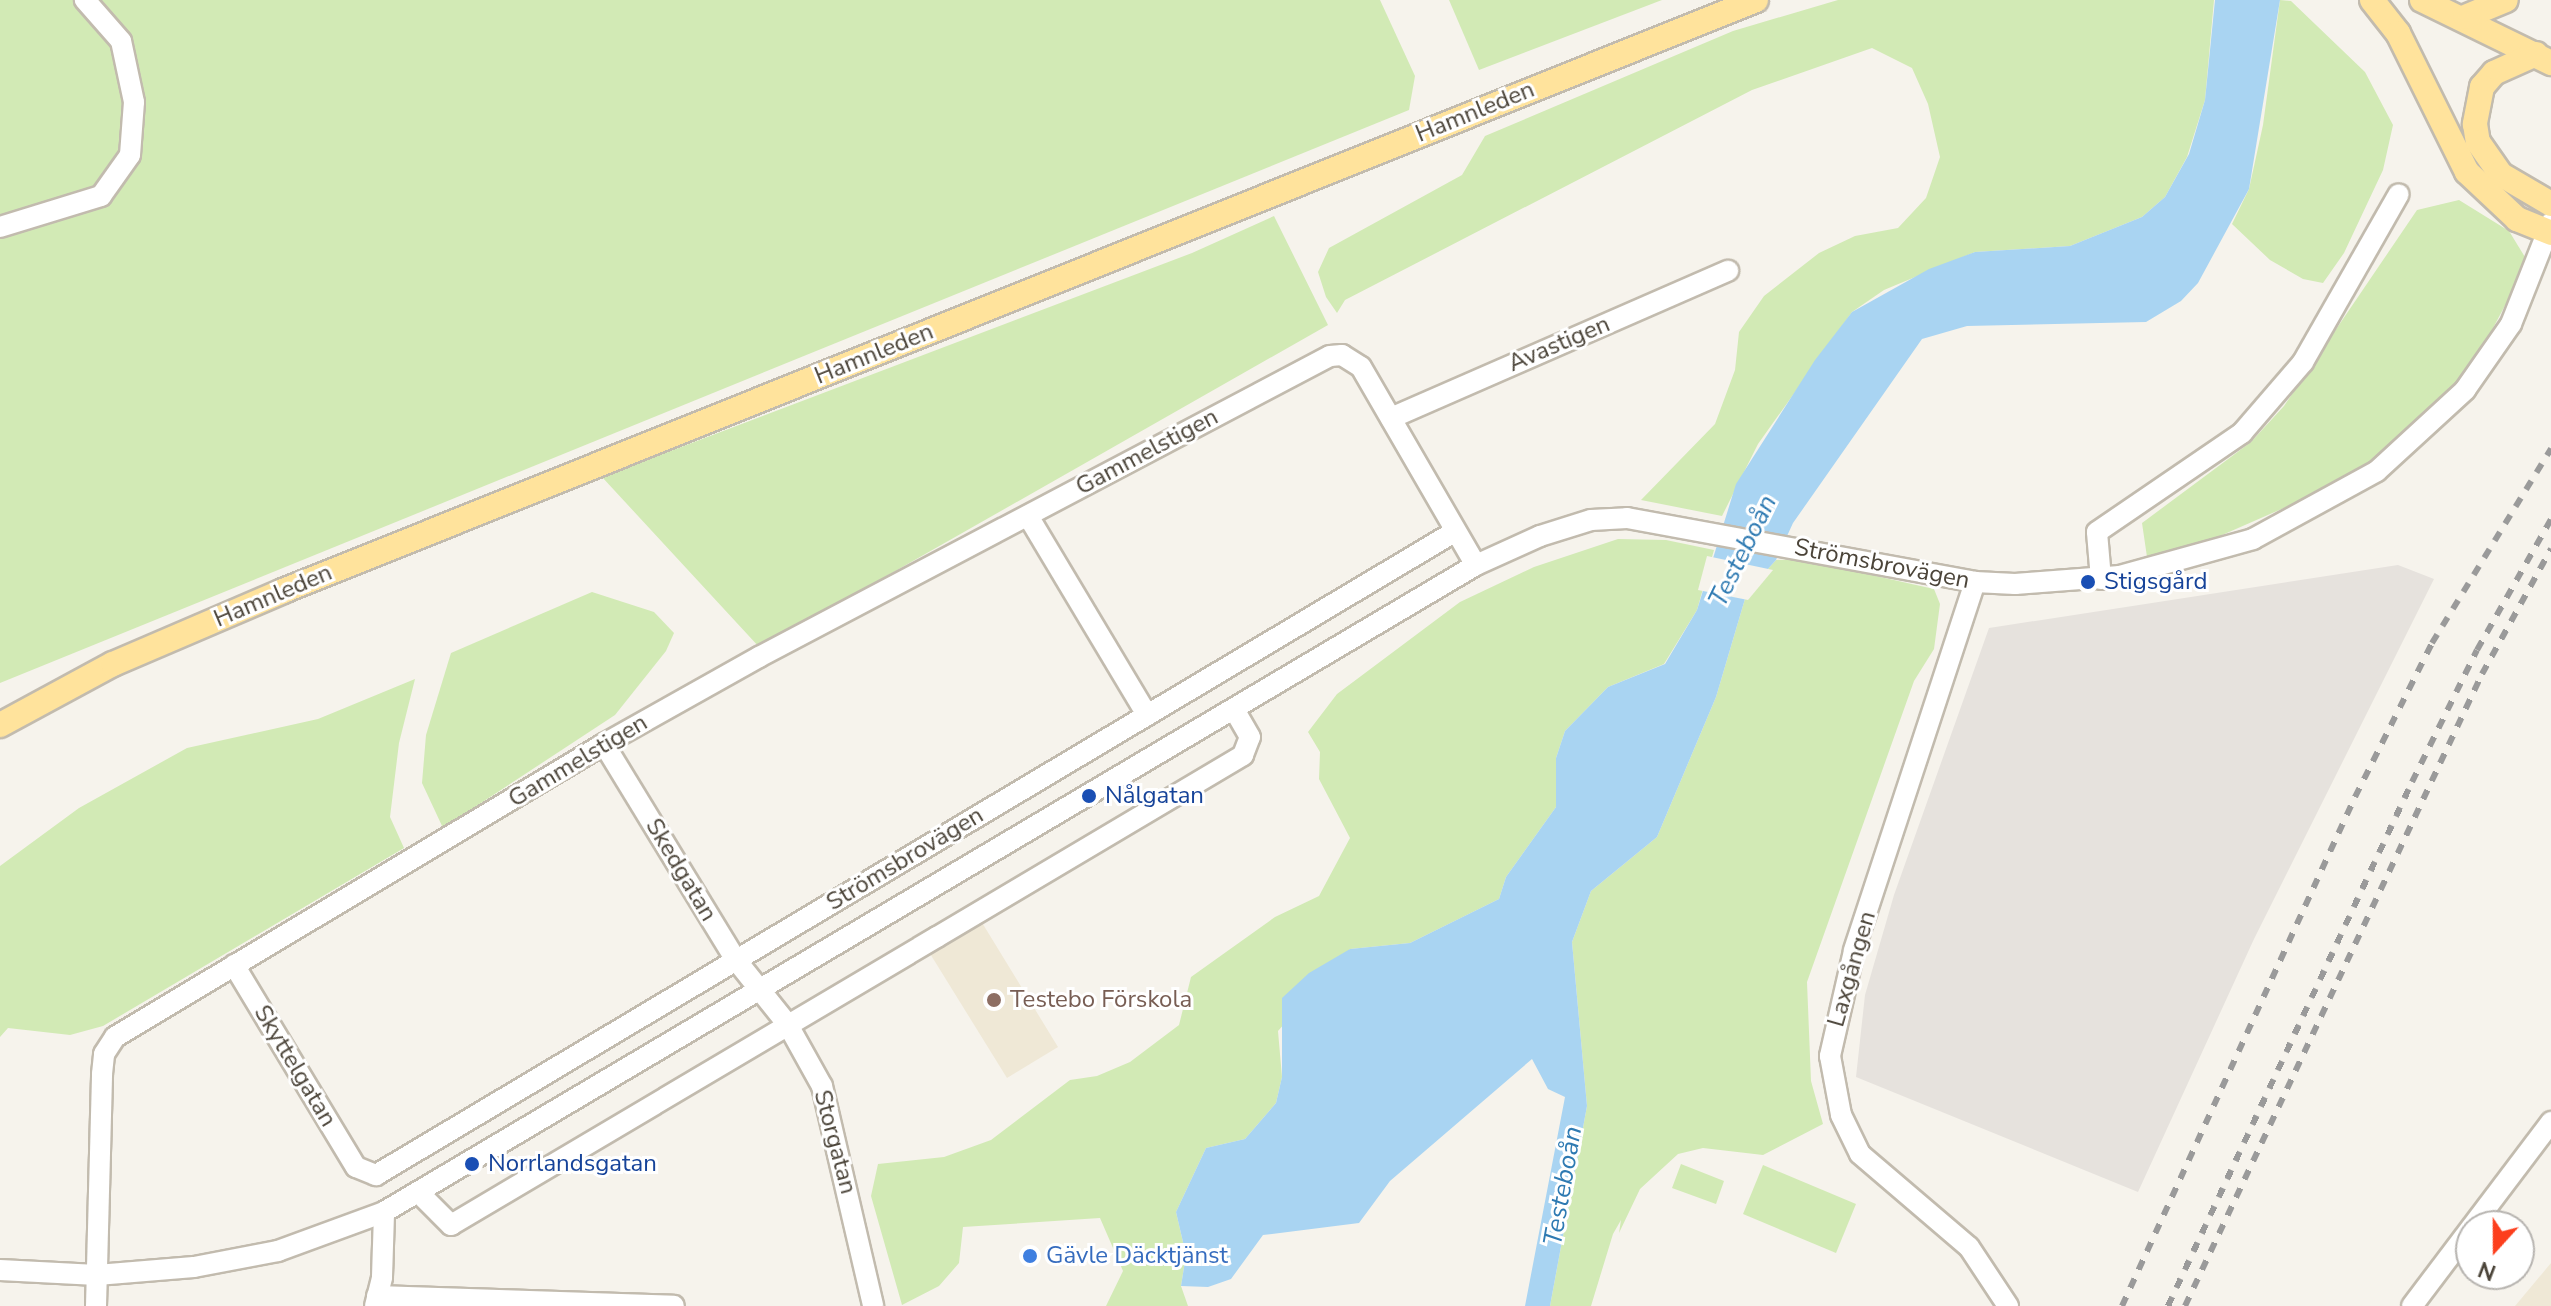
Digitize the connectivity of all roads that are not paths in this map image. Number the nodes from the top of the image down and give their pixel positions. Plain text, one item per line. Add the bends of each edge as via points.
1 (85, 0) edge
2 (1756, 0) edge
3 (2372, 0) edge
4 (2422, 0) edge
5 (2506, 0) edge
6 (2465, 17) junction
7 (2543, 59) edge
8 (2399, 194) dead end
9 (2551, 204) edge
10 (0, 227) edge
11 (2550, 230) edge
12 (1728, 271) dead end
13 (1391, 418) junction
14 (1028, 516) junction
15 (1456, 531) junction
16 (1476, 565) junction
17 (2101, 579) junction
18 (1975, 582) junction
19 (1234, 709) junction
20 (1147, 715) junction
21 (0, 725) edge
22 (604, 744) junction
23 (736, 960) junction
24 (234, 965) junction
25 (762, 993) junction
26 (788, 1025) junction
27 (2551, 1122) edge
28 (356, 1167) joint
29 (420, 1194) junction
30 (384, 1212) junction
31 (0, 1270) edge
32 (97, 1275) junction
33 (376, 1301) edge
34 (96, 1306) edge
35 (652, 1306) edge
36 (674, 1306) edge
37 (873, 1306) edge
38 (2008, 1306) edge
39 (2412, 1306) edge

1 - 10 street via 121,41 134,102 130,155 101,196
2 - 21 main road, Hamnleden via 283,591 113,664
3 - 11 main road via 2398,33 2467,172 2501,207
4 - 6 main road
5 - 6 main road
6 - 7 main road
7 - 9 main road via 2494,73 2482,87 2475,124 2478,142 2500,174
8 - 17 street via 2303,362 2242,433 2097,532
11 - 17 street, Strömsbrovägen via 2511,324 2465,390 2377,471 2253,539 2156,569
12 - 13 street, Avastigen
13 - 14 street, Gammelstigen via 1361,367 1342,355 1318,360
13 - 15 street
14 - 20 street
14 - 22 street, Gammelstigen
15 - 16 street
15 - 20 street, Strömsbrovägen
16 - 18 street, Strömsbrovägen via 1591,520 1664,524
16 - 19 street, Strömsbrovägen
17 - 18 street, Strömsbrovägen
18 - 38 street, Laxgången via 1854,951 1830,1056 1841,1115 1860,1154 1969,1247
19 - 25 street, Strömsbrovägen
19 - 26 street via 1250,737 1243,755
20 - 23 street, Strömsbrovägen
22 - 23 street, Skedgatan
22 - 24 street, Gammelstigen
23 - 25 street, Skedgatan
23 - 28 street, Strömsbrovägen via 381,1173 368,1176
24 - 28 street, Skyttelgatan
24 - 32 street, Gammelstigen via 123,1031 104,1054
25 - 26 street, Storgatan
25 - 29 street, Strömsbrovägen
26 - 29 street via 451,1225
26 - 37 street, Storgatan via 830,1109
27 - 39 street
29 - 30 street, Strömsbrovägen
30 - 32 street, Strömsbrovägen via 242,1260
30 - 33 street
31 - 32 street, Strömsbrovägen
32 - 34 street, Gammelstigen
33 - 35 street
35 - 36 street

